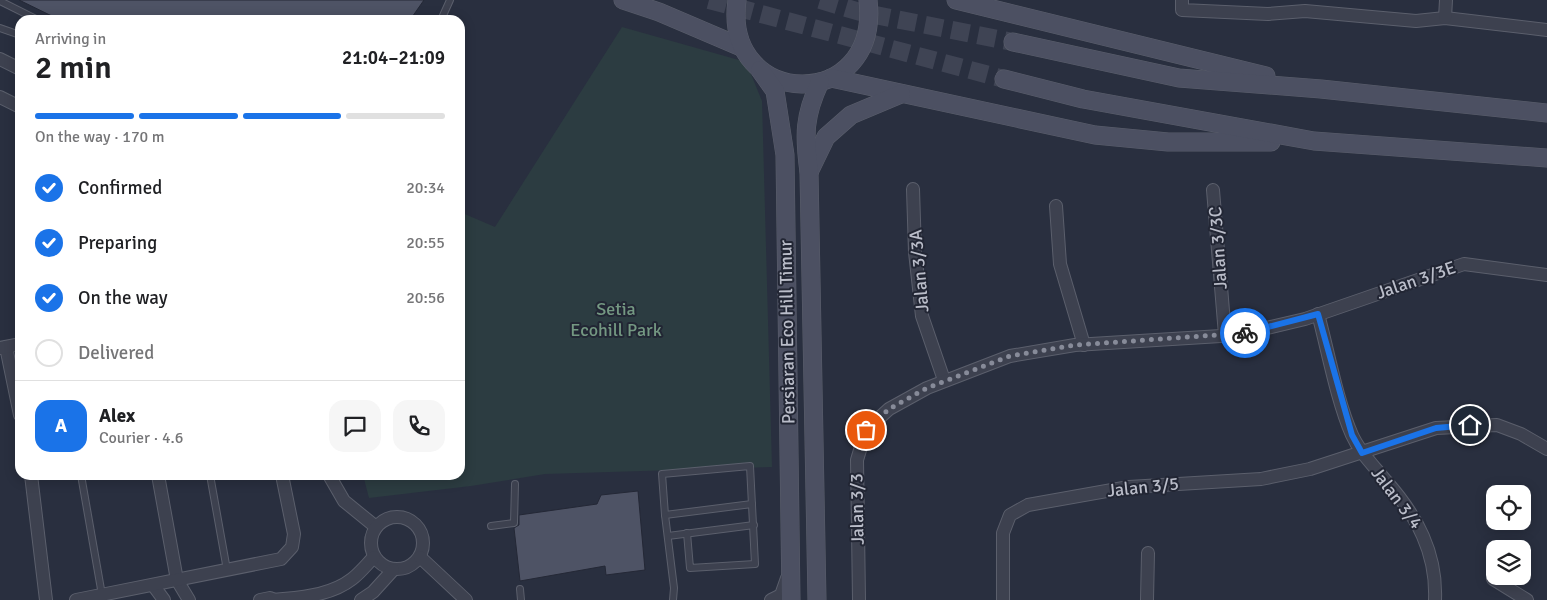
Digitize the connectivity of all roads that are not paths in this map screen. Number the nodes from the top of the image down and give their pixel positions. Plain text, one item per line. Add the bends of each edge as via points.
1 (450, 0) edge
2 (623, 0) edge
3 (737, 0) edge
4 (868, 0) edge
5 (956, 0) edge
6 (1182, 0) edge
7 (1446, 0) edge
8 (0, 1) edge
9 (1305, 5) edge
10 (28, 15) edge
11 (443, 15) edge
12 (1444, 18) junction
13 (0, 28) edge
14 (1547, 30) edge
15 (15, 32) edge
16 (1013, 42) tunnel mouth
17 (741, 46) junction
18 (0, 60) edge
19 (15, 68) edge
20 (760, 70) junction
21 (1004, 79) tunnel mouth
22 (826, 80) junction
23 (1321, 89) junction
24 (901, 94) junction
25 (0, 97) edge
26 (15, 104) edge
27 (1547, 114) edge
28 (1314, 141) junction
29 (1547, 158) edge
30 (808, 172) junction
31 (913, 189) dead end
32 (1213, 190) dead end
33 (1056, 206) dead end
34 (1547, 275) edge
35 (1318, 314) junction
36 (1305, 319) joint
37 (1224, 336) junction
38 (1084, 345) junction
39 (3, 347) edge
40 (944, 380) junction
41 (15, 395) edge
42 (1547, 449) edge
43 (1362, 453) junction
44 (32, 480) edge
45 (82, 480) edge
46 (159, 480) edge
47 (211, 480) edge
48 (283, 480) edge
49 (332, 480) edge
50 (515, 484) dead end
51 (752, 504) junction
52 (665, 515) junction
53 (491, 526) dead end
54 (754, 526) junction
55 (376, 527) junction
56 (688, 533) junction
57 (668, 536) junction
58 (1148, 553) dead end
59 (374, 557) junction
60 (420, 557) junction
61 (790, 564) junction
62 (228, 570) junction
63 (393, 570) junction
64 (177, 580) junction
65 (153, 585) junction
66 (1502, 585) edge
67 (520, 589) dead end
68 (102, 595) junction
69 (46, 600) edge
70 (76, 600) edge
71 (164, 600) edge
72 (189, 600) edge
73 (260, 600) edge
74 (275, 600) edge
75 (361, 600) edge
76 (466, 600) edge
77 (521, 600) edge
78 (673, 600) edge
79 (770, 600) edge
80 (791, 600) edge
81 (817, 600) edge
82 (859, 600) edge
83 (1003, 600) edge
84 (1147, 600) edge
85 (1435, 600) edge
86 (1526, 600) edge

1 - 11 lane
2 - 17 street
3 - 17 street via 735,16
4 - 22 street via 871,21 859,55 847,68
5 - 23 street
6 - 9 street via 1182,10 1268,14
7 - 12 street
8 - 10 lane
9 - 12 street via 1416,21
12 - 14 street
13 - 15 lane
16 - 23 street via 1179,78
17 - 20 street, Persiaran Eco Hill Timur
18 - 19 street
20 - 22 street via 794,84
20 - 61 street, Persiaran Eco Hill Timur via 774,91 784,155
21 - 28 street via 1084,99
22 - 24 street
22 - 30 street, Persiaran Eco Hill Timur via 811,102 804,135
23 - 27 street
24 - 28 street via 1095,135 1168,142
24 - 30 street via 851,115 826,137
25 - 26 street
28 - 29 street
30 - 81 street, Persiaran Eco Hill Timur
31 - 40 street, Jalan 3/3A via 922,316
32 - 37 street, Jalan 3/3C
33 - 38 street via 1060,264
34 - 35 street, Jalan 3/3E via 1464,264
35 - 36 street, Jalan 3/3E
35 - 43 street, Jalan 3/4 via 1352,435
36 - 37 street, Jalan 3/3
37 - 38 street, Jalan 3/3
38 - 40 street, Jalan 3/3 via 1010,356
39 - 41 street
40 - 82 street, Jalan 3/3 via 889,409 866,430 857,460
42 - 43 street, Jalan 3/5 via 1497,425 1470,425 1436,428
43 - 83 street, Jalan 3/5 via 1262,479 1128,487 1028,505 1010,515 1003,532
43 - 85 street, Jalan 3/4 via 1399,495 1423,531 1432,558
44 - 69 street
45 - 68 lane
46 - 64 street
47 - 62 lane
48 - 62 street via 294,534 292,547 281,559
49 - 55 street via 344,501
50 - 53 lane via 514,523
51 - 52 lane
51 - 52 lane via 750,466 662,474
51 - 54 lane
52 - 57 lane
54 - 56 lane
54 - 56 lane via 754,564 690,568
55 - 59 street via 370,541
55 - 60 street via 389,518 412,521 422,533
56 - 57 lane
57 - 78 lane
58 - 84 street
59 - 63 street
59 - 74 street via 353,579 338,588 311,596
60 - 63 street via 408,567
60 - 76 street
61 - 79 street via 781,595
61 - 80 street, Persiaran Eco Hill Timur
62 - 64 street
63 - 75 street
64 - 65 street
64 - 72 street
65 - 68 street
65 - 71 street
66 - 86 street
67 - 77 lane
68 - 70 street
73 - 74 street

